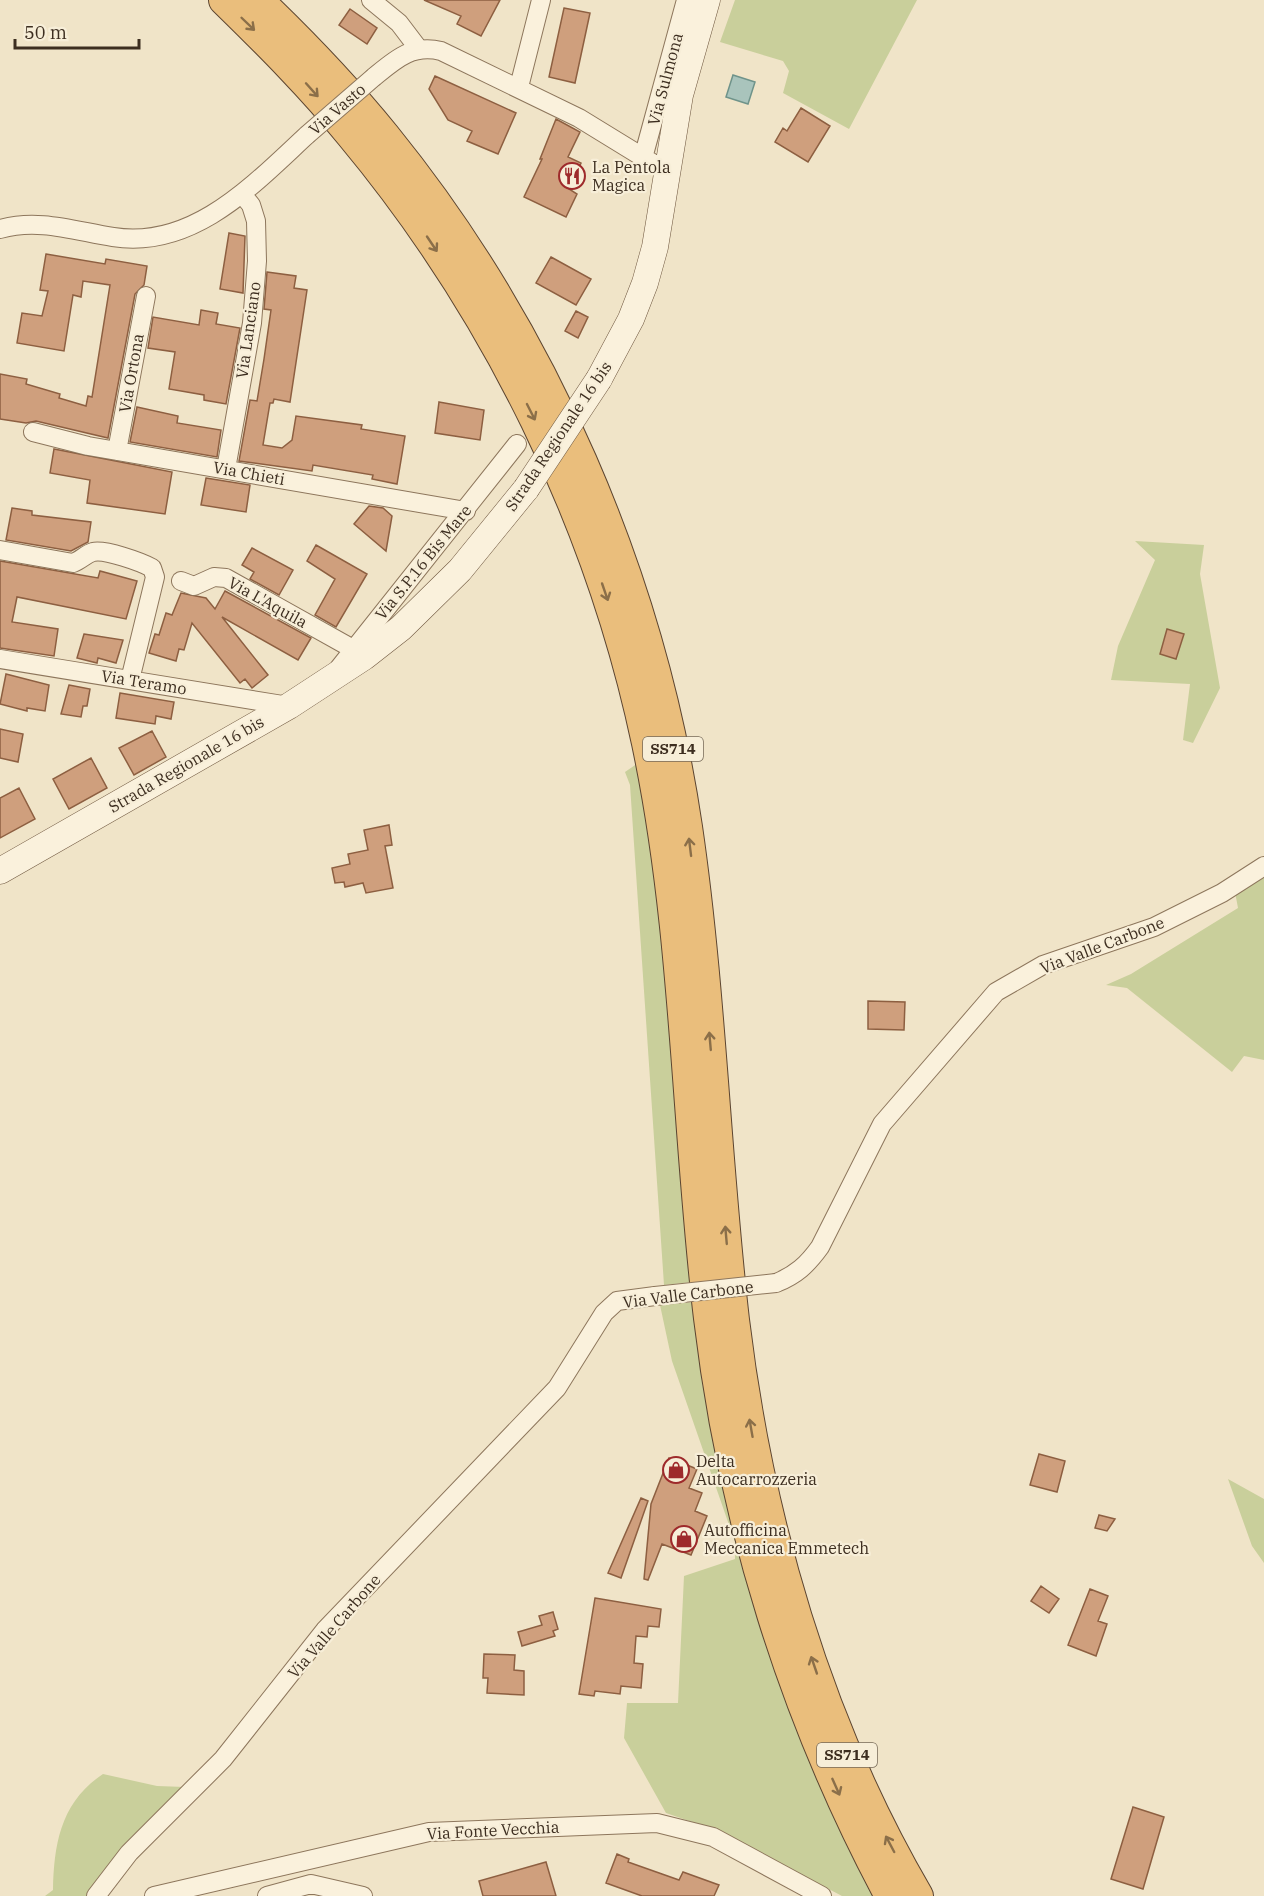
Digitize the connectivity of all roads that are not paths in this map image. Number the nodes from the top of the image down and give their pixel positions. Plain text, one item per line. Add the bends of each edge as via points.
1 (224, 0) edge
2 (258, 0) edge
3 (370, 0) edge
4 (541, 0) edge
5 (686, 0) edge
6 (707, 0) edge
7 (418, 48) junction
8 (519, 87) junction
9 (643, 158) junction
10 (668, 171) junction
11 (242, 194) junction
12 (0, 229) edge
13 (146, 296) dead end
14 (33, 432) dead end
15 (517, 444) dead end
16 (117, 451) junction
17 (226, 469) junction
18 (466, 511) junction
19 (0, 550) edge
20 (181, 581) dead end
21 (353, 649) junction
22 (0, 659) edge
23 (130, 680) junction
24 (330, 681) junction
25 (289, 706) junction
26 (1264, 866) edge
27 (0, 871) edge
28 (784, 1610) junction
29 (96, 1896) edge
30 (154, 1896) edge
31 (267, 1896) edge
32 (363, 1896) edge
33 (822, 1896) edge
34 (890, 1896) edge
35 (918, 1896) edge

1 -> 28 highway, SS714 via 350,134 457,281 512,375 558,469 606,595 645,737 663,831 709,1319 739,1494
28 -> 2 highway, SS714 via 738,1348 687,827 662,697 631,591 570,436 511,321 478,268 387,138
3 - 7 street via 399,24
4 - 8 street
5 - 9 street, Via Sulmona
6 - 10 main road, Strada Regionale 16 bis via 680,95
7 - 8 street via 441,51
7 - 11 street, Via Vasto, bridge via 374,76
8 - 9 street
9 - 10 street
10 - 24 main road, Strada Regionale 16 bis, bridge via 645,283 599,379 526,489 460,570 418,611
11 - 12 street, Via Vasto via 182,230 137,239 42,224
11 - 17 street, Via Lanciano via 256,221 257,261 252,323
13 - 16 street, Via Ortona
14 - 16 street, Via Chieti
15 - 18 street, Via S.P.16 Bis Mare
16 - 17 street, Via Chieti
17 - 18 street, Via Chieti
18 - 21 street, Via S.P.16 Bis Mare
19 - 23 street via 73,562 100,551 152,568 155,577
20 - 21 street, Via L'Aquila via 194,586 214,576 226,578
21 - 24 street, Via S.P.16 Bis Mare
22 - 23 street, Via Teramo
23 - 25 street, Via Teramo
24 - 25 main road, Strada Regionale 16 bis
25 - 27 main road, Strada Regionale 16 bis
26 - 29 street, Via Valle Carbone, bridge via 1222,893 1154,927 1043,965 996,992 882,1124 820,1247 795,1275 776,1283 617,1301 603,1313 557,1388 325,1630 223,1759 129,1853
28 -> 34 highway, SS714 via 790,1669 828,1769
35 -> 28 highway, SS714 via 877,1819
30 - 33 street, Via Fonte Vecchia via 429,1832 657,1823 713,1837
31 - 32 street via 311,1884

